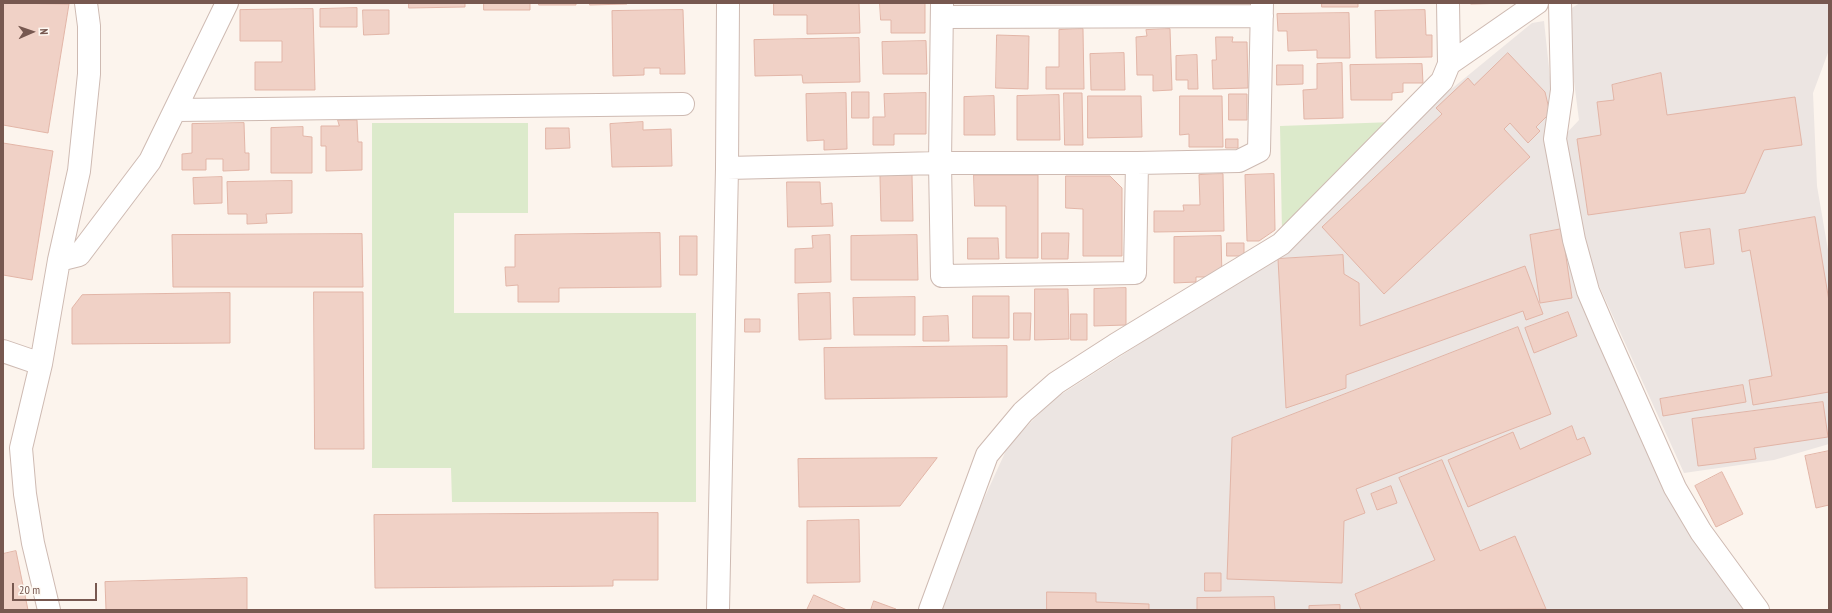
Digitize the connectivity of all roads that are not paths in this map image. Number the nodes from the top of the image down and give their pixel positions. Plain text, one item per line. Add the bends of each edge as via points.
1 (86, 3) edge
2 (227, 3) edge
3 (728, 3) edge
4 (1448, 3) edge
5 (1537, 3) edge
6 (1560, 3) edge
7 (942, 10) edge
8 (1262, 10) edge
9 (1448, 64) junction
10 (683, 104) dead end
11 (176, 110) junction
12 (940, 163) junction
13 (1137, 163) junction
14 (727, 168) junction
15 (59, 260) junction
16 (3, 351) edge
17 (41, 364) junction
18 (49, 610) edge
19 (718, 610) edge
20 (930, 610) edge
21 (1758, 610) edge

1 - 15 street via 89,26 88,74 79,171
2 - 11 street
3 - 14 street
4 - 9 street
5 - 9 street
6 - 21 street via 1562,90 1555,139 1574,240 1588,291 1676,488 1701,532
7 - 8 street
7 - 12 street
8 - 13 street via 1259,151 1239,161
9 - 20 street via 1442,81 1281,244 1056,383 1023,412 987,455
10 - 11 street
11 - 15 street via 150,161 79,255
12 - 13 street
12 - 13 street via 942,276 1135,273
12 - 14 street
14 - 19 street
15 - 17 street
16 - 17 street
17 - 18 street via 21,448 33,543

